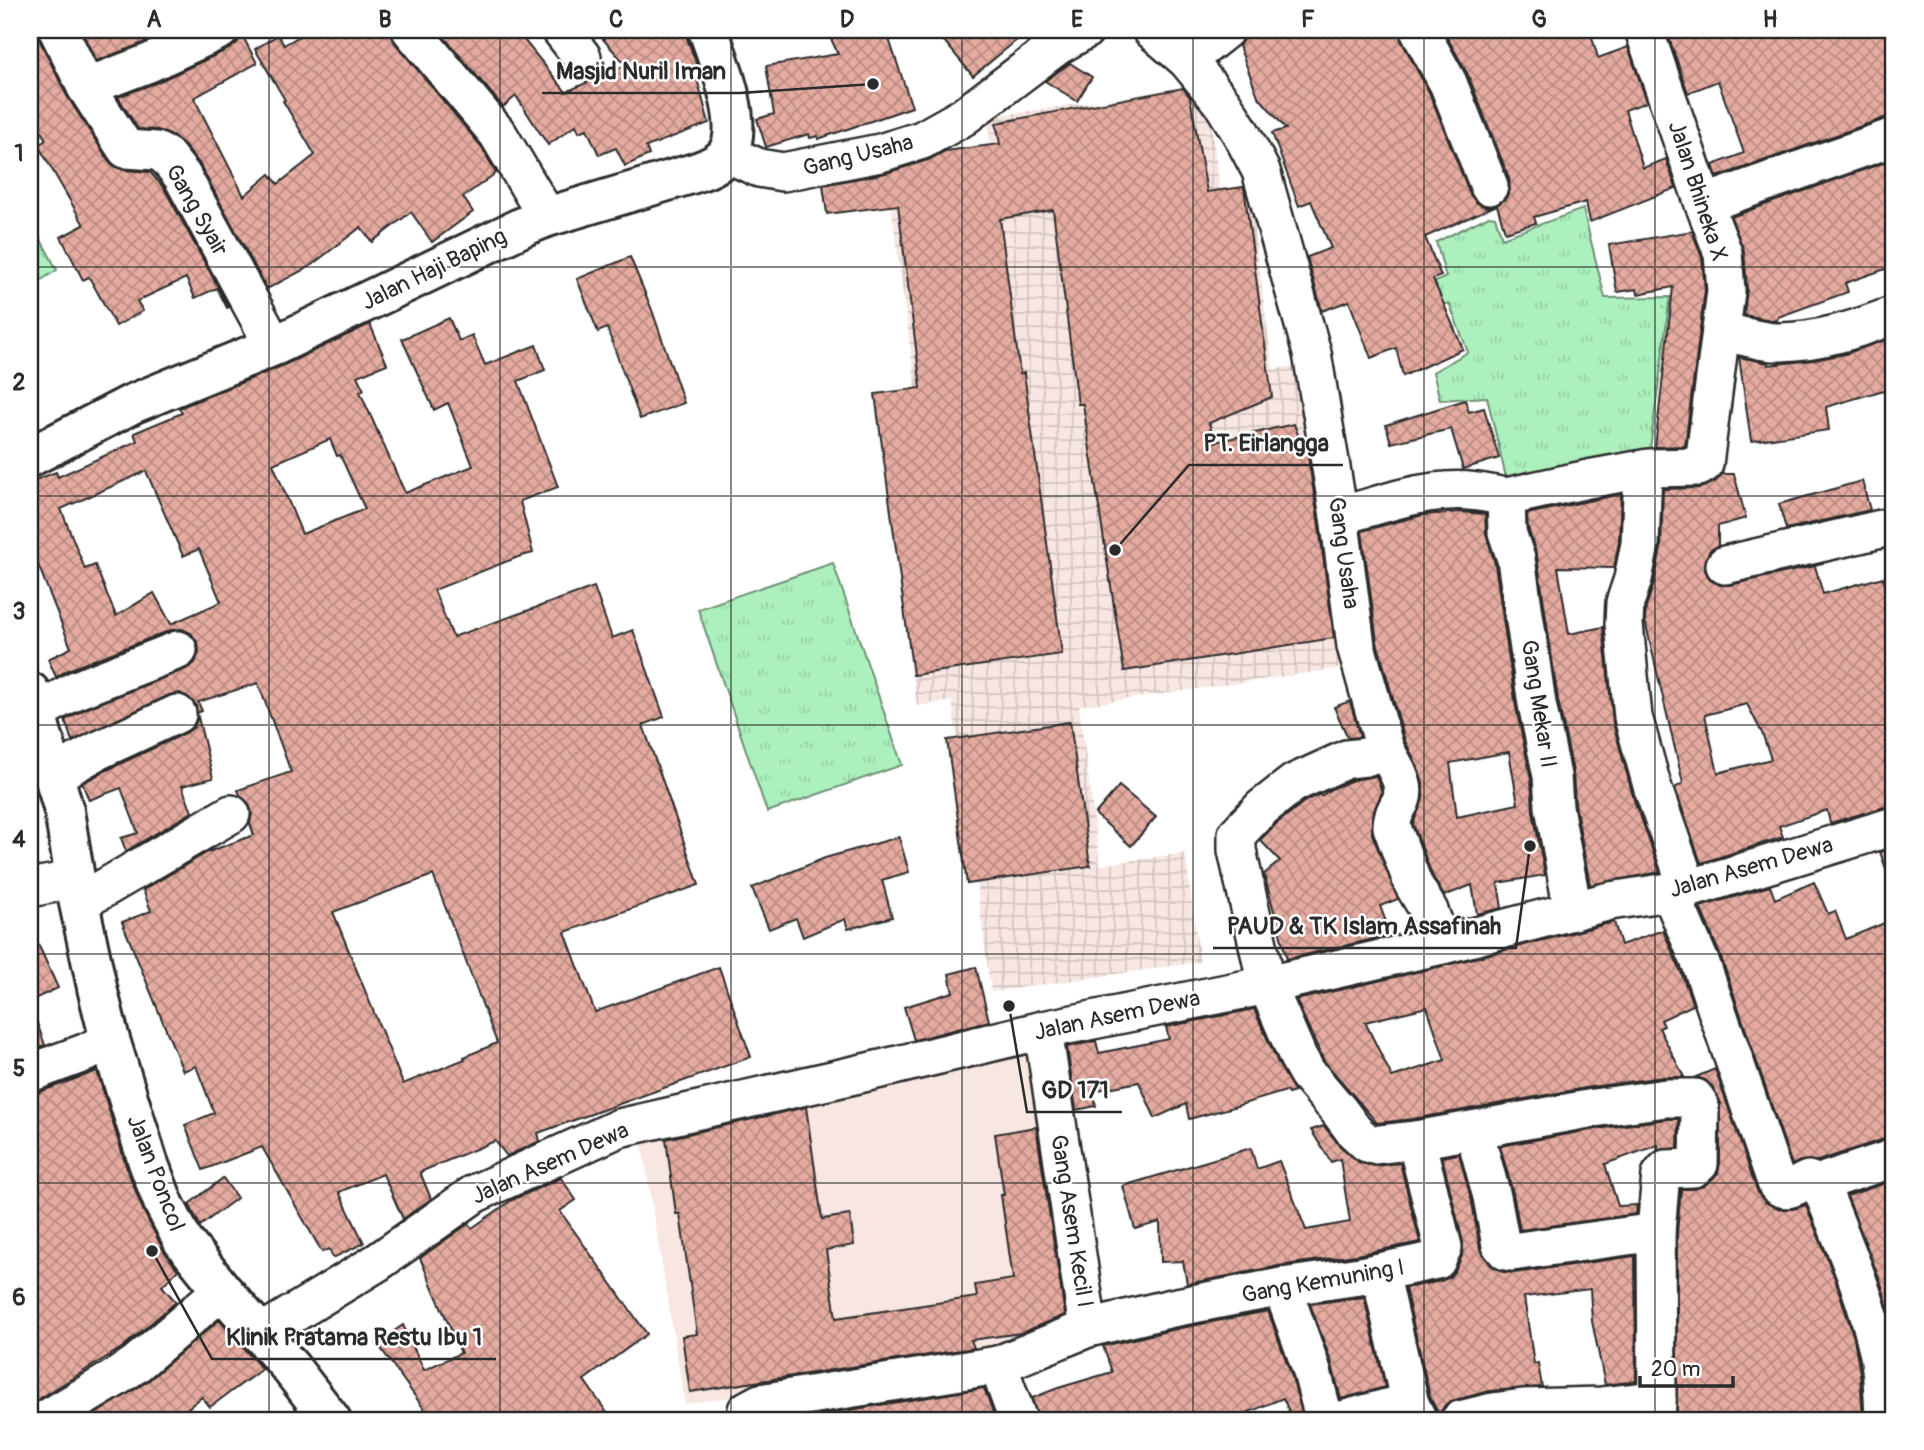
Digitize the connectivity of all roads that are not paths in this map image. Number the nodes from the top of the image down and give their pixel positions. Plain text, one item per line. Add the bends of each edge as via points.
1 (58, 30) edge
2 (220, 30) edge
3 (411, 30) edge
4 (708, 30) edge
5 (1085, 30) edge
6 (1152, 30) edge
7 (1224, 30) edge
8 (1419, 30) edge
9 (1644, 30) edge
10 (1187, 60) junction
11 (86, 87) junction
12 (1894, 137) edge
13 (727, 153) junction
14 (1489, 186) dead end
15 (1704, 204) junction
16 (547, 216) junction
17 (1894, 314) edge
18 (1721, 331) junction
19 (274, 346) junction
20 (30, 457) edge
21 (1645, 469) junction
22 (1506, 497) junction
23 (1339, 516) junction
24 (1894, 526) edge
25 (1725, 565) dead end
26 (178, 650) dead end
27 (33, 702) edge
28 (177, 714) dead end
29 (1385, 749) junction
30 (54, 775) junction
31 (231, 814) dead end
32 (1894, 826) edge
33 (30, 888) edge
34 (78, 891) junction
35 (1679, 891) junction
36 (1573, 911) junction
37 (1442, 945) junction
38 (1267, 985) junction
39 (1043, 1030) junction
40 (110, 1040) junction
41 (30, 1073) edge
42 (1753, 1112) junction
43 (1699, 1124) junction
44 (1474, 1129) junction
45 (1416, 1140) junction
46 (1894, 1158) edge
47 (1820, 1184) junction
48 (1656, 1232) junction
49 (1380, 1272) junction
50 (1282, 1287) junction
51 (222, 1290) junction
52 (1088, 1328) junction
53 (260, 1334) junction
54 (998, 1365) junction
55 (1657, 1410) edge
56 (1414, 1412) edge
57 (45, 1420) edge
58 (331, 1420) edge
59 (745, 1420) edge
60 (1018, 1420) edge
61 (1327, 1420) edge
62 (1342, 1420) edge
63 (1460, 1420) edge
64 (1884, 1420) edge

1 - 11 street, Gang Syair
2 - 11 street
3 - 16 street via 498,134
4 - 13 street via 731,104
5 - 13 street, Gang Usaha via 964,117 922,140 783,172 759,168
6 - 10 street, Gang Usaha
7 - 10 street
8 - 14 street via 1448,83
9 - 15 street, Jalan Bhineka X
10 - 23 street, Gang Usaha via 1223,104 1261,171 1312,353
11 - 19 street, Gang Syair via 126,149 166,156 182,176
12 - 15 street
13 - 16 street, Jalan Haji Baping via 691,174
15 - 18 street, Jalan Bhineka X via 1723,253 1726,291
16 - 19 street, Jalan Haji Baping
17 - 18 street via 1856,329 1779,343
18 - 21 street, Jalan Bhineka X via 1704,464
19 - 20 street, Jalan Haji Baping via 132,404
21 - 22 street
21 - 35 street via 1640,544 1624,624 1633,717
22 - 23 street via 1444,491
22 - 36 street, Gang Mekar II via 1507,532 1516,559
23 - 29 street, Gang Usaha via 1356,646
24 - 25 street
26 - 27 street
27 - 30 street
28 - 30 street
29 - 37 street, Gang Usaha via 1404,787 1392,827
29 - 38 street via 1348,759 1294,783 1237,834
30 - 34 street
31 - 34 street
32 - 35 street, Jalan Asem Dewa
33 - 34 street
34 - 40 street, Jalan Poncol
35 - 36 street, Jalan Asem Dewa
35 - 42 street
36 - 37 street, Jalan Asem Dewa
37 - 38 street, Jalan Asem Dewa
38 - 39 street, Jalan Asem Dewa
38 - 45 street via 1307,1073 1354,1131 1373,1145
39 - 52 street, Gang Asem Kecil I
39 - 53 street, Jalan Asem Dewa via 619,1128 474,1194 378,1262
40 - 41 street
40 - 51 street, Jalan Poncol via 168,1213 183,1241
42 - 43 street
42 - 47 street via 1777,1185 1788,1190 1808,1180
43 - 44 street via 1695,1098 1666,1098
43 - 48 street via 1697,1167 1665,1169 1661,1175
44 - 45 street
44 - 48 street via 1506,1251
45 - 49 street, Gang Kemuning I via 1443,1247 1437,1260
46 - 47 street
47 - 64 street via 1874,1333
48 - 55 street
49 - 50 street, Gang Kemuning I
49 - 56 street
50 - 52 street, Gang Kemuning I
50 - 61 street
51 - 53 street, Jalan Poncol
51 - 57 street via 136,1364
52 - 54 street, Gang Kemuning I
53 - 58 street, Jalan Poncol
54 - 59 street, Gang Kemuning I via 760,1403 747,1410
54 - 60 street
55 - 63 street via 1523,1408
56 - 62 street via 1395,1406

